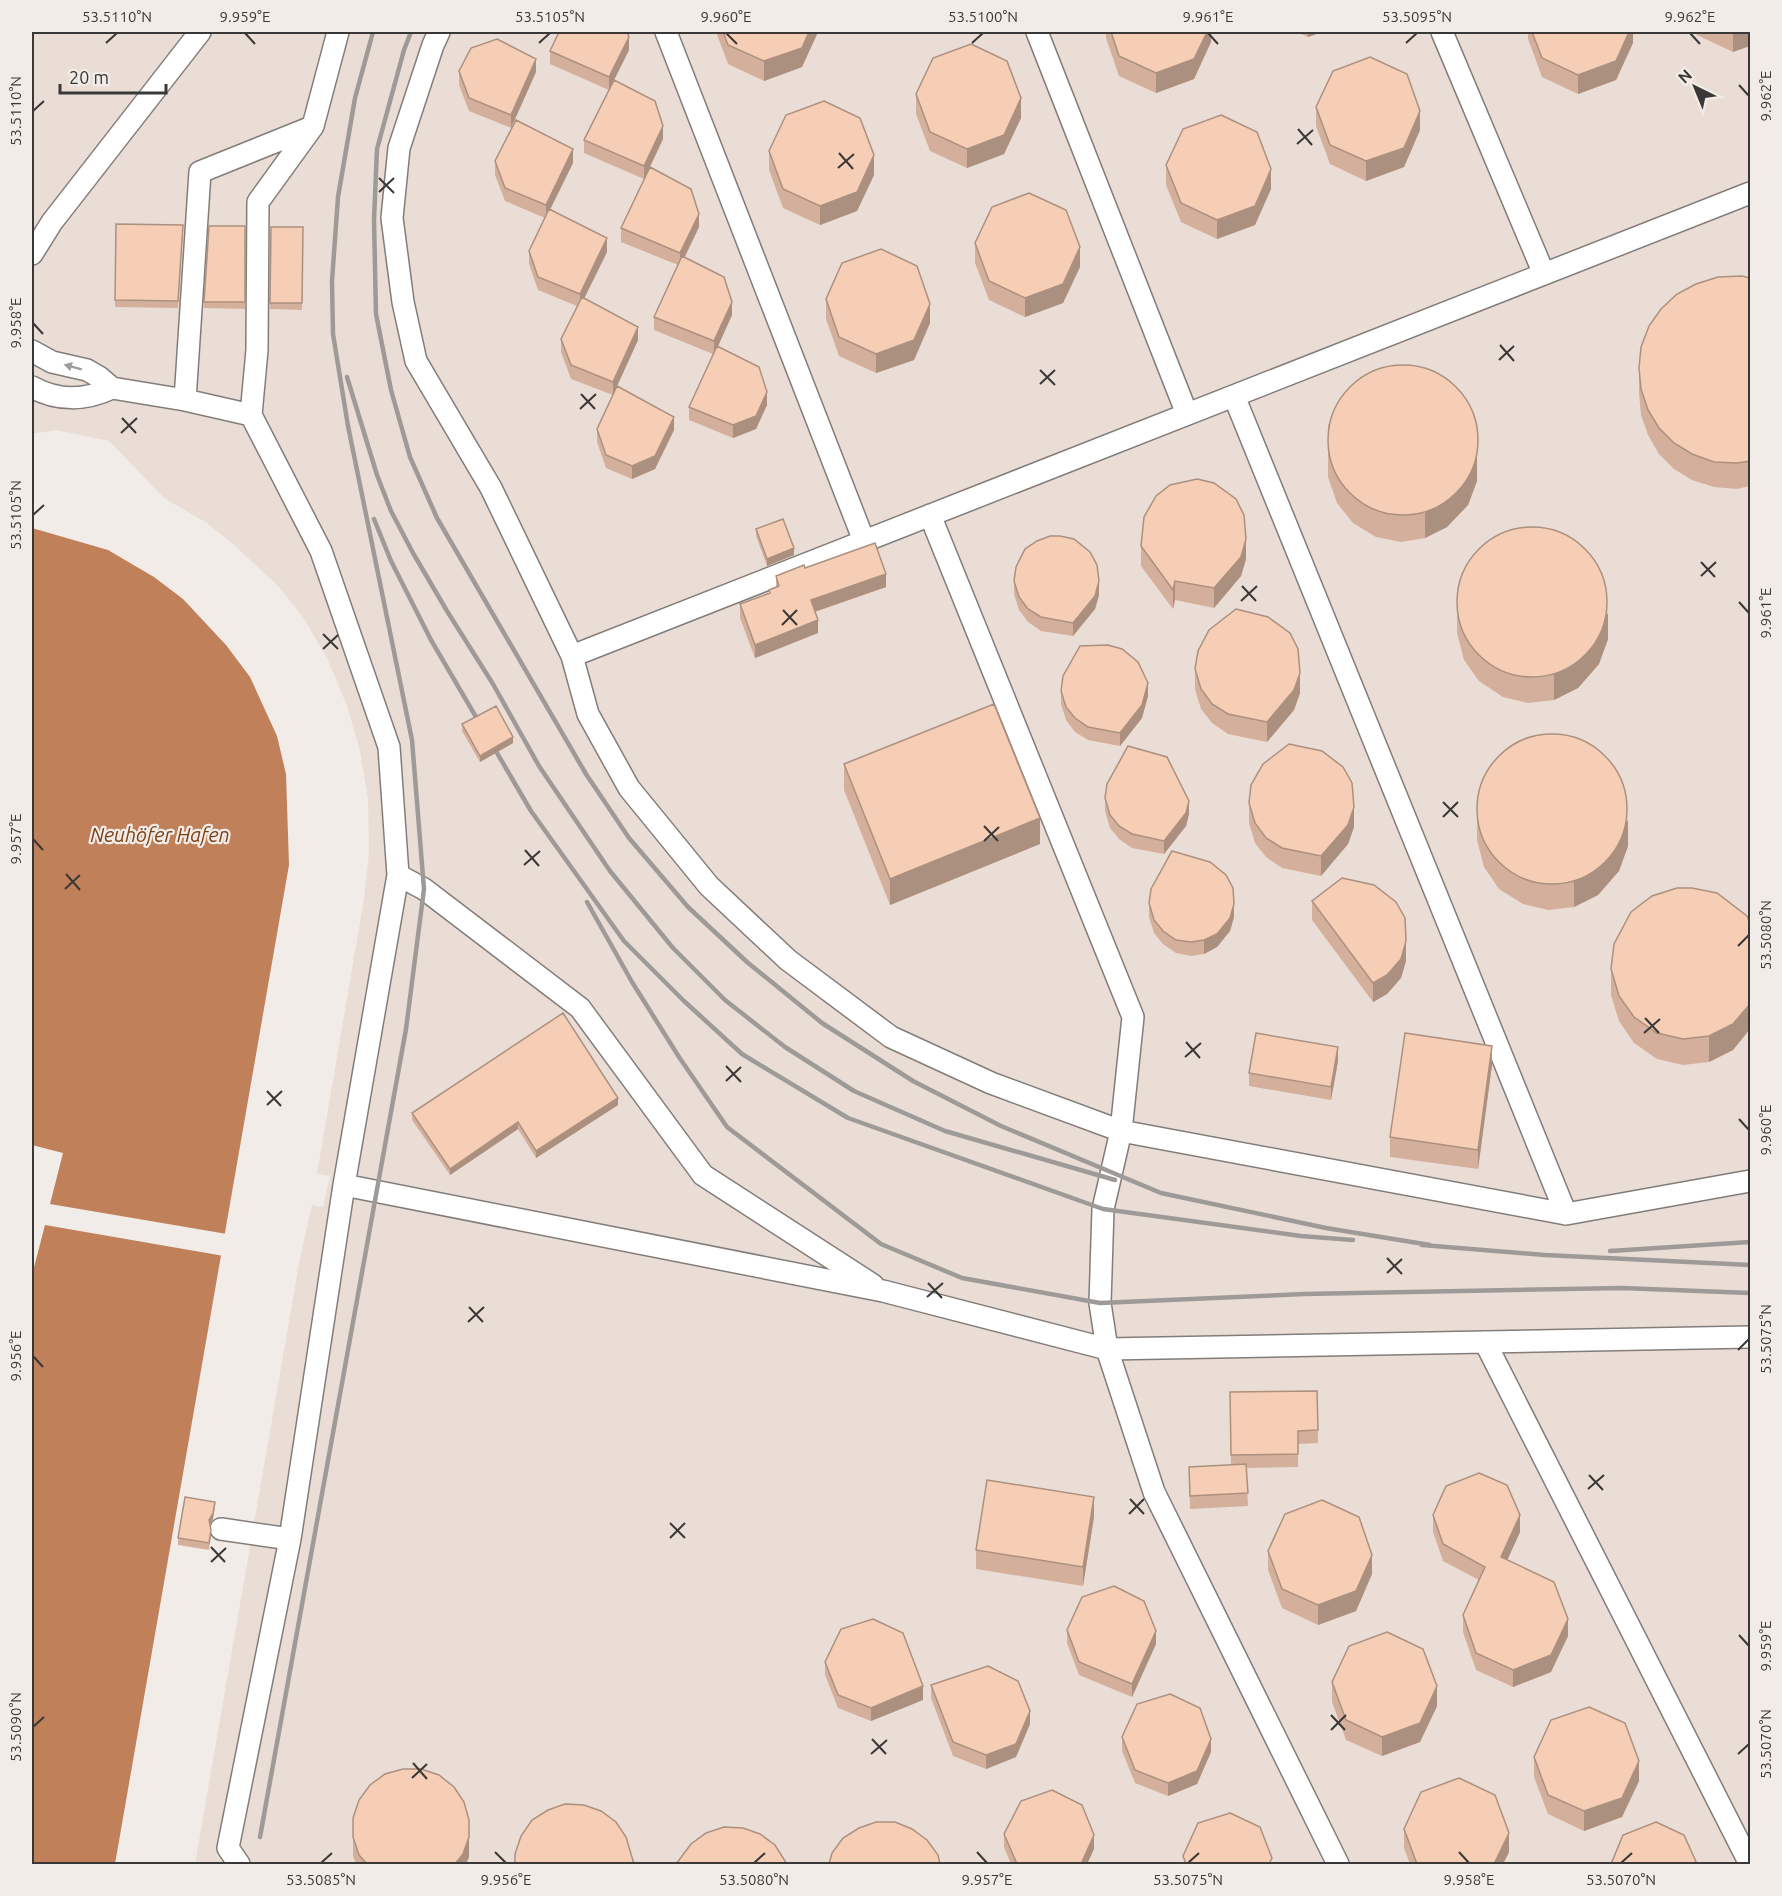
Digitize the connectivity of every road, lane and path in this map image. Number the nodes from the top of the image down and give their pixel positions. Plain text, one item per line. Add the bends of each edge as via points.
1 (200, 32) edge
2 (338, 32) edge
3 (439, 32) edge
4 (666, 32) edge
5 (1037, 32) edge
6 (1442, 32) edge
7 (313, 126) junction
8 (1750, 193) edge
9 (32, 254) edge
10 (1544, 274) junction
11 (32, 351) edge
12 (32, 387) edge
13 (112, 388) junction
14 (1234, 396) junction
15 (185, 400) junction
16 (1187, 414) junction
17 (251, 415) junction
18 (930, 515) junction
19 (864, 541) junction
20 (572, 656) junction
21 (398, 875) junction
22 (1121, 1131) junction
23 (1750, 1181) edge
24 (344, 1185) junction
25 (1566, 1214) junction
26 (883, 1291) junction
27 (1750, 1337) edge
28 (1485, 1342) junction
29 (1107, 1349) junction
30 (221, 1529) dead end
31 (290, 1539) junction
32 (239, 1864) edge
33 (1338, 1864) edge
34 (1750, 1864) edge

1 - 9 lane via 52,222
2 - 7 lane
3 - 20 lane via 399,148 392,218 403,302 416,361 491,488
4 - 19 lane
5 - 16 lane
6 - 10 lane
7 - 15 lane via 200,172
7 - 17 lane via 258,202 257,350
8 - 10 lane
10 - 14 lane
13 -> 11 lane via 87,370 52,362
12 - 13 lane via 75,399
13 - 15 lane
14 - 16 lane
14 - 25 lane
15 - 17 lane
16 - 18 lane
17 - 21 lane via 321,551 389,747
18 - 19 lane
18 - 22 lane via 1133,1017
19 - 20 lane
20 - 22 lane via 588,714 629,788 709,886 788,960 891,1037 991,1083
21 - 24 lane
21 - 26 lane via 424,889 580,1008 703,1175
22 - 25 lane
22 - 29 lane via 1103,1209 1100,1303
23 - 25 lane
24 - 26 lane
24 - 31 lane
26 - 29 lane
27 - 28 lane
28 - 29 lane
28 - 34 lane
29 - 33 lane via 1154,1492
30 - 31 lane
31 - 32 lane via 228,1848

